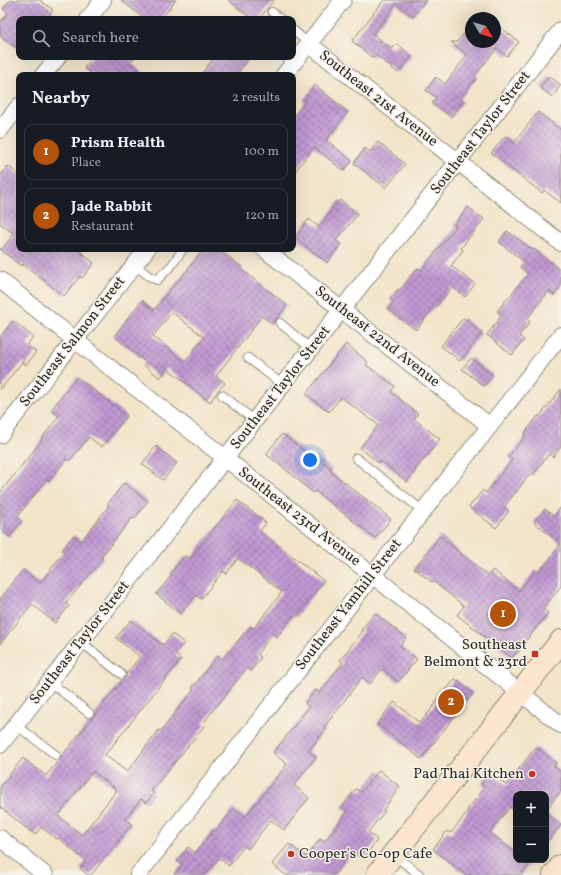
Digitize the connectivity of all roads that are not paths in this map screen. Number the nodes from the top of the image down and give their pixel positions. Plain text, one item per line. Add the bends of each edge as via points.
1 (102, 0) edge
2 (337, 2) edge
3 (272, 12) dead end
4 (90, 16) edge
5 (277, 16) edge
6 (561, 30) edge
7 (296, 33) edge
8 (309, 44) junction
9 (56, 60) edge
10 (46, 72) edge
11 (286, 72) edge
12 (16, 110) edge
13 (0, 130) edge
14 (458, 162) junction
15 (561, 243) edge
16 (145, 252) edge
17 (181, 252) edge
18 (268, 252) edge
19 (134, 265) junction
20 (0, 280) edge
21 (342, 310) junction
22 (280, 323) dead end
23 (561, 335) edge
24 (75, 340) junction
25 (311, 349) junction
26 (248, 358) dead end
27 (282, 385) junction
28 (222, 396) dead end
29 (254, 421) junction
30 (490, 426) junction
31 (0, 435) edge
32 (225, 458) junction
33 (356, 458) dead end
34 (423, 511) junction
35 (373, 575) junction
36 (561, 641) edge
37 (80, 642) junction
38 (121, 674) dead end
39 (50, 682) junction
40 (521, 692) junction
41 (89, 713) dead end
42 (561, 724) edge
43 (16, 725) junction
44 (0, 745) edge
45 (56, 755) dead end
46 (0, 838) edge
47 (393, 854) junction
48 (561, 866) edge
49 (45, 875) edge
50 (138, 875) edge
51 (377, 875) edge
52 (420, 875) edge
53 (554, 875) edge

1 - 4 street
2 - 8 street
3 - 5 lane
6 - 14 street, Southeast Taylor Street
7 - 8 lane
8 - 11 street
8 - 14 street, Southeast 21st Avenue
9 - 10 street
12 - 13 street
14 - 15 street, Southeast 21st Avenue
14 - 21 street, Southeast Taylor Street
16 - 19 street, Southeast Salmon Street
17 - 19 lane via 157,280
18 - 21 street, Southeast 22nd Avenue
19 - 24 street, Southeast Salmon Street
20 - 24 street, Southeast 23rd Avenue
21 - 25 street, Southeast Taylor Street
21 - 30 street, Southeast 22nd Avenue
22 - 25 lane
23 - 30 street, Southeast Yamhill Street
24 - 31 street, Southeast Salmon Street
24 - 32 street, Southeast 23rd Avenue
25 - 27 street, Southeast Taylor Street
26 - 27 lane
27 - 29 street, Southeast Taylor Street
28 - 29 lane
29 - 32 street, Southeast Taylor Street
30 - 34 street, Southeast Yamhill Street
32 - 35 street, Southeast 23rd Avenue
32 - 37 street, Southeast Taylor Street
33 - 34 lane
34 - 35 street, Southeast Yamhill Street
35 - 40 street, Southeast 23rd Avenue
35 - 50 street, Southeast Yamhill Street
36 - 40 main road
37 - 38 lane
37 - 39 street, Southeast Taylor Street
39 - 41 lane
39 - 43 street, Southeast Taylor Street
40 - 42 street, Southeast 23rd Avenue
40 - 47 main road
43 - 44 street, Southeast Taylor Street
43 - 45 lane
46 - 49 street
47 - 51 main road
47 - 52 lane
48 - 53 main road

